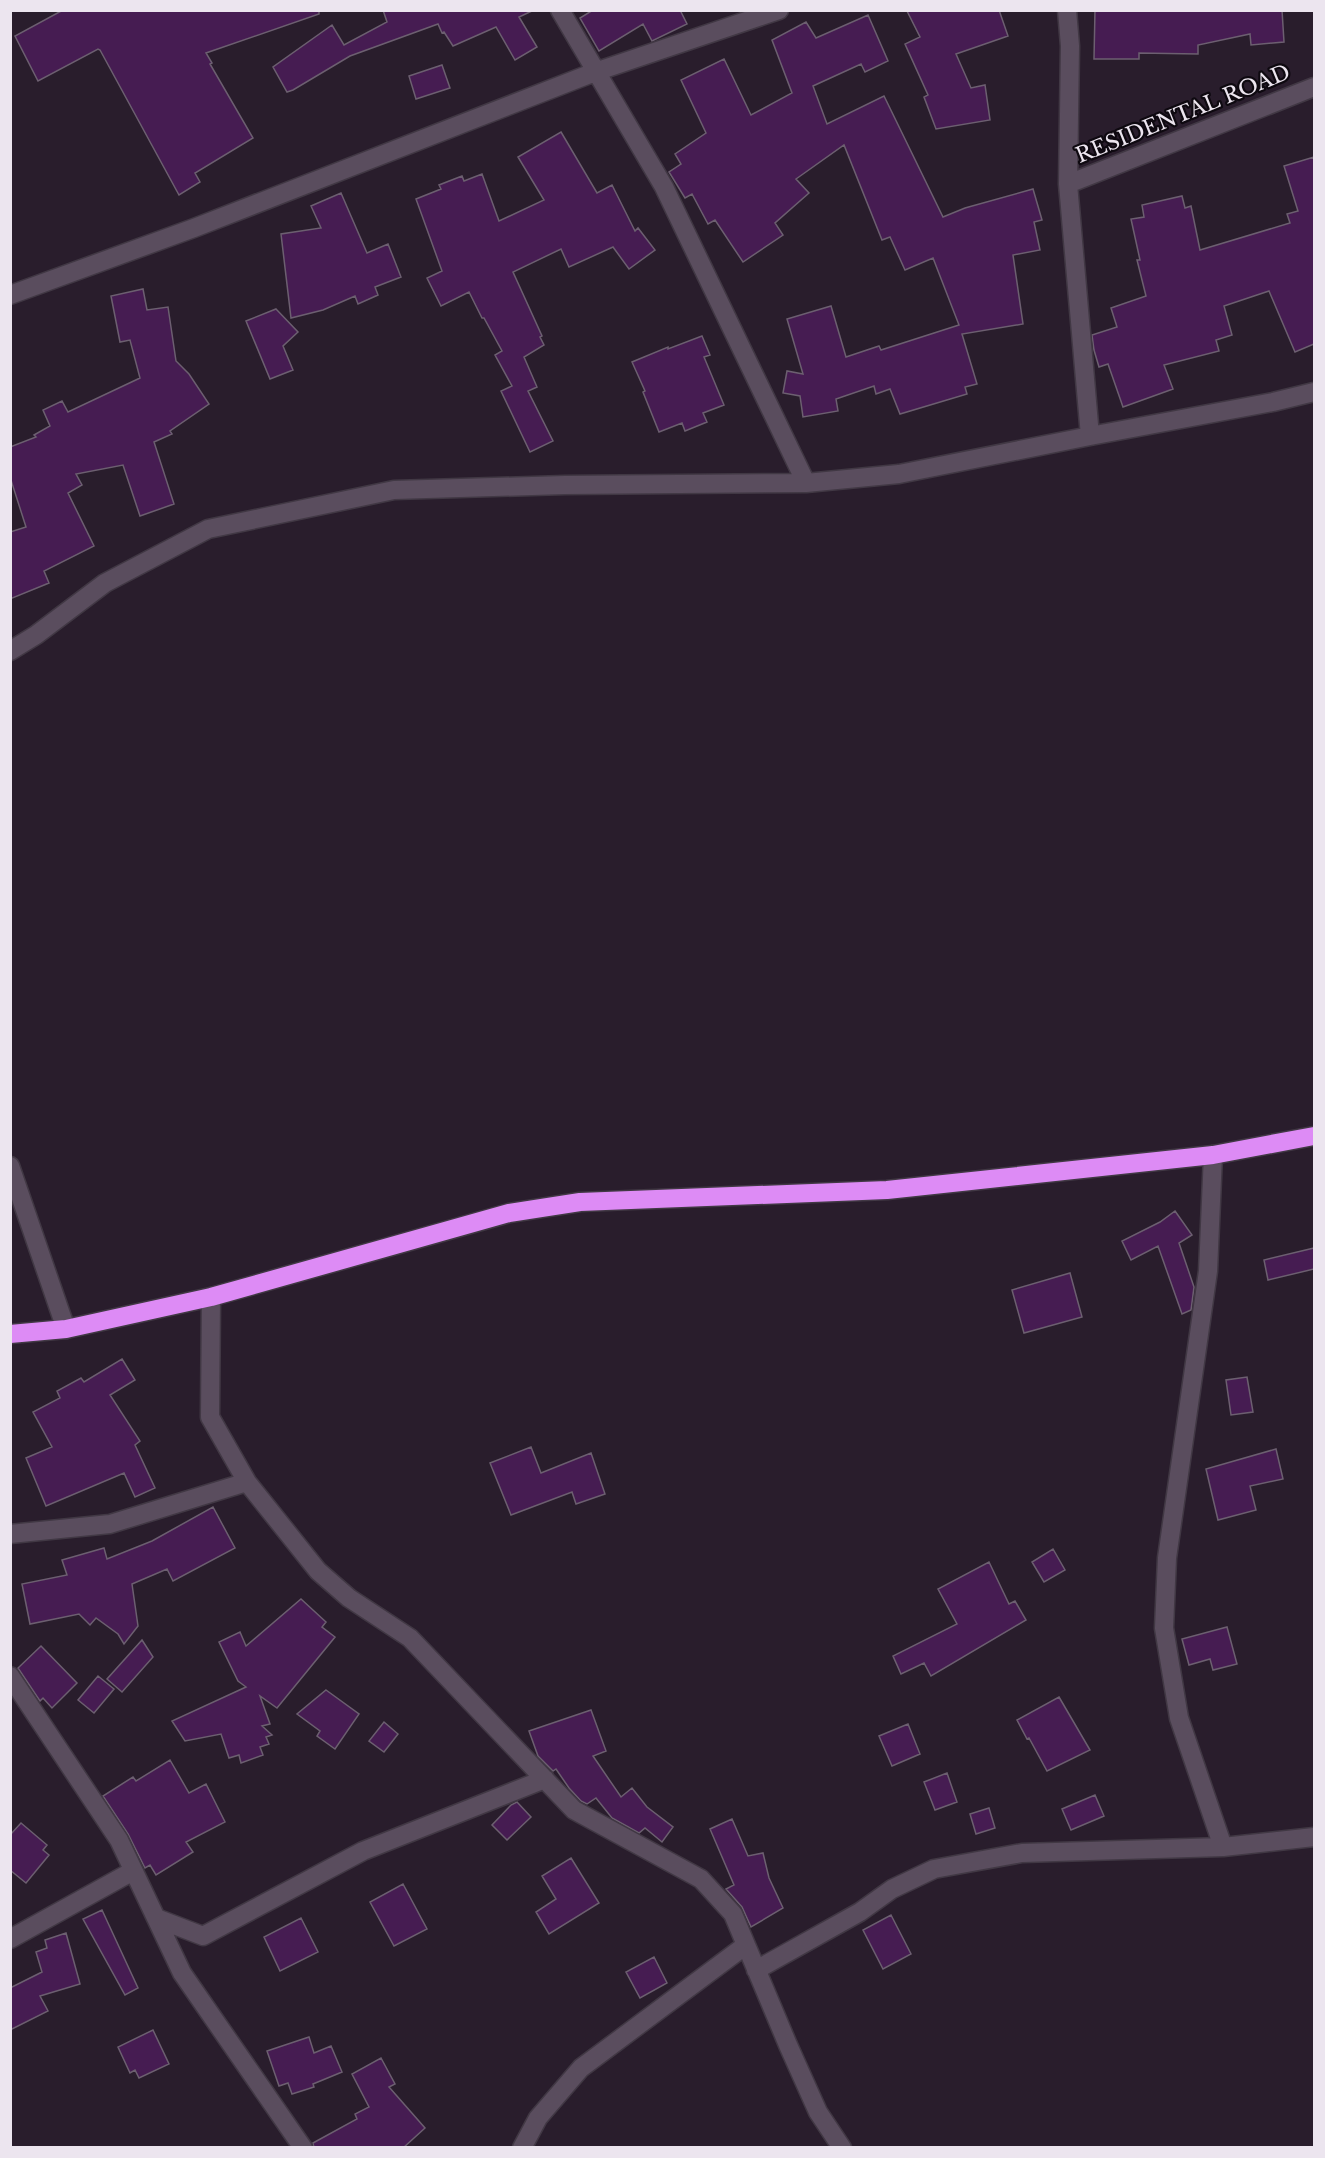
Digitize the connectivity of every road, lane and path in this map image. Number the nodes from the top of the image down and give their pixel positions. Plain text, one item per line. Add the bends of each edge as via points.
1 (560, 10) edge
2 (779, 10) edge
3 (1067, 10) edge
4 (595, 72) junction
5 (1314, 87) edge
6 (1068, 184) junction
7 (10, 295) edge
8 (1314, 392) edge
9 (1090, 436) junction
10 (806, 483) junction
11 (10, 651) edge
12 (1314, 1136) edge
13 (1213, 1155) junction
14 (10, 1166) edge
15 (211, 1298) junction
16 (66, 1329) junction
17 (10, 1334) edge
18 (247, 1482) junction
19 (10, 1534) edge
20 (10, 1676) edge
21 (544, 1779) junction
22 (1314, 1837) edge
23 (1222, 1847) junction
24 (133, 1871) junction
25 (156, 1918) junction
26 (10, 1939) edge
27 (746, 1945) junction
28 (756, 1970) junction
29 (303, 2148) edge
30 (522, 2148) edge
31 (843, 2148) edge

1 - 4 street
2 - 4 street
3 - 6 street
4 - 7 street
4 - 10 street via 664,188
5 - 6 street, RESIDENTAL ROAD
6 - 9 street
8 - 9 street
9 - 10 street via 899,474
10 - 11 street via 394,490 208,530 105,583
12 - 13 highway
13 - 15 highway via 887,1190 580,1202 509,1213
13 - 23 street via 1208,1271 1167,1558 1164,1628 1179,1718
14 - 16 street
15 - 16 highway
15 - 18 street via 210,1417
16 - 17 highway
18 - 19 street via 110,1524
18 - 21 street via 318,1571 349,1598 410,1638
20 - 24 street via 119,1840
21 - 25 street via 363,1851 203,1936
21 - 27 street via 574,1810 701,1880 734,1914
22 - 23 street
23 - 28 street via 1022,1853 934,1869 892,1889 860,1912
24 - 25 street
24 - 26 street
25 - 29 street via 182,1973
27 - 28 street
27 - 30 street via 581,2068 538,2118
28 - 31 street via 818,2112

